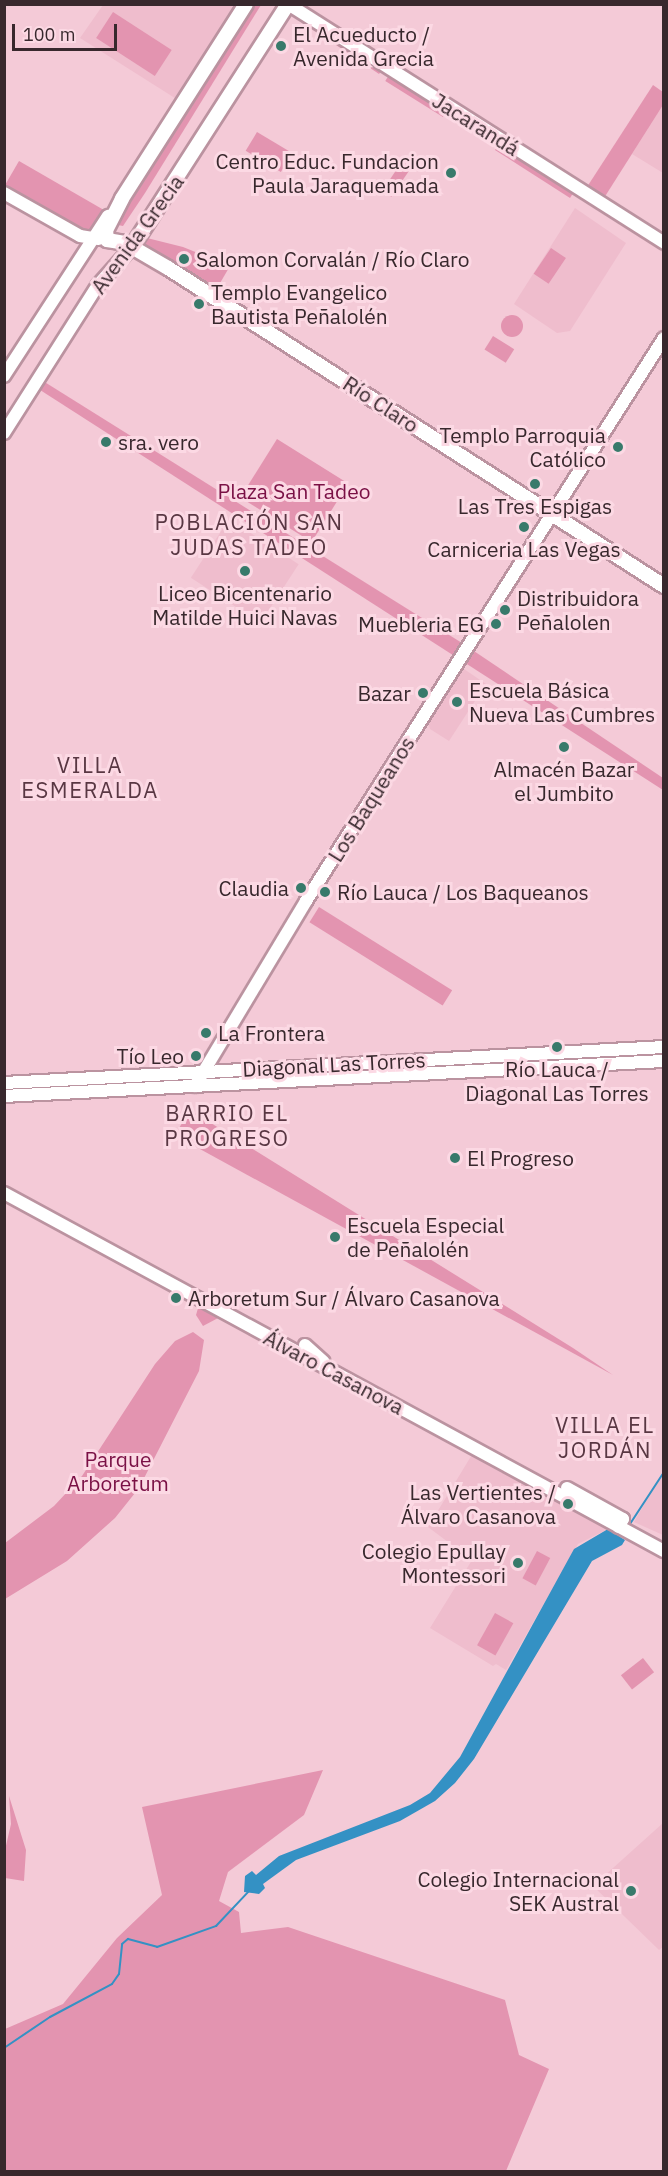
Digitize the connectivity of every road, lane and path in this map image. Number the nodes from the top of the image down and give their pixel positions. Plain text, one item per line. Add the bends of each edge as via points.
1 (246, 4) edge
2 (288, 5) edge
3 (4, 193) edge
4 (122, 199) junction
5 (92, 239) junction
6 (107, 240) junction
7 (663, 243) edge
8 (132, 247) junction
9 (663, 338) edge
10 (4, 376) edge
11 (4, 433) edge
12 (551, 515) junction
13 (663, 586) edge
14 (663, 1047) edge
15 (663, 1060) edge
16 (202, 1072) junction
17 (4, 1083) edge
18 (195, 1086) junction
19 (4, 1096) edge
20 (4, 1193) edge
21 (305, 1345) dead end
22 (341, 1377) junction
23 (534, 1480) junction
24 (623, 1528) junction
25 (663, 1551) edge

1 - 4 main road, Avenida Grecia
2 - 7 main road, Jacarandá
2 - 8 main road, Avenida Grecia
3 - 5 main road, Río Claro
4 - 5 main road, Avenida Grecia
4 - 6 main road via 108,225
5 - 6 main road, Río Claro
5 - 10 main road, Avenida Grecia
6 - 8 main road, Río Claro
8 - 11 main road, Avenida Grecia via 98,285
8 - 12 main road, Río Claro
9 - 12 main road, Los Baqueanos
12 - 13 main road, Río Claro
12 - 16 main road, Los Baqueanos
14 - 16 main road, Diagonal Las Torres
15 - 18 main road, Diagonal Las Torres
16 - 17 main road, Diagonal Las Torres
16 - 18 main road, Los Baqueanos
18 - 19 main road, Diagonal Las Torres
20 - 22 main road, Álvaro Casanova
21 - 22 main road
22 - 23 main road, Álvaro Casanova
23 - 24 main road, Álvaro Casanova
23 - 24 main road, Álvaro Casanova via 553,1481
24 - 25 main road, Álvaro Casanova

